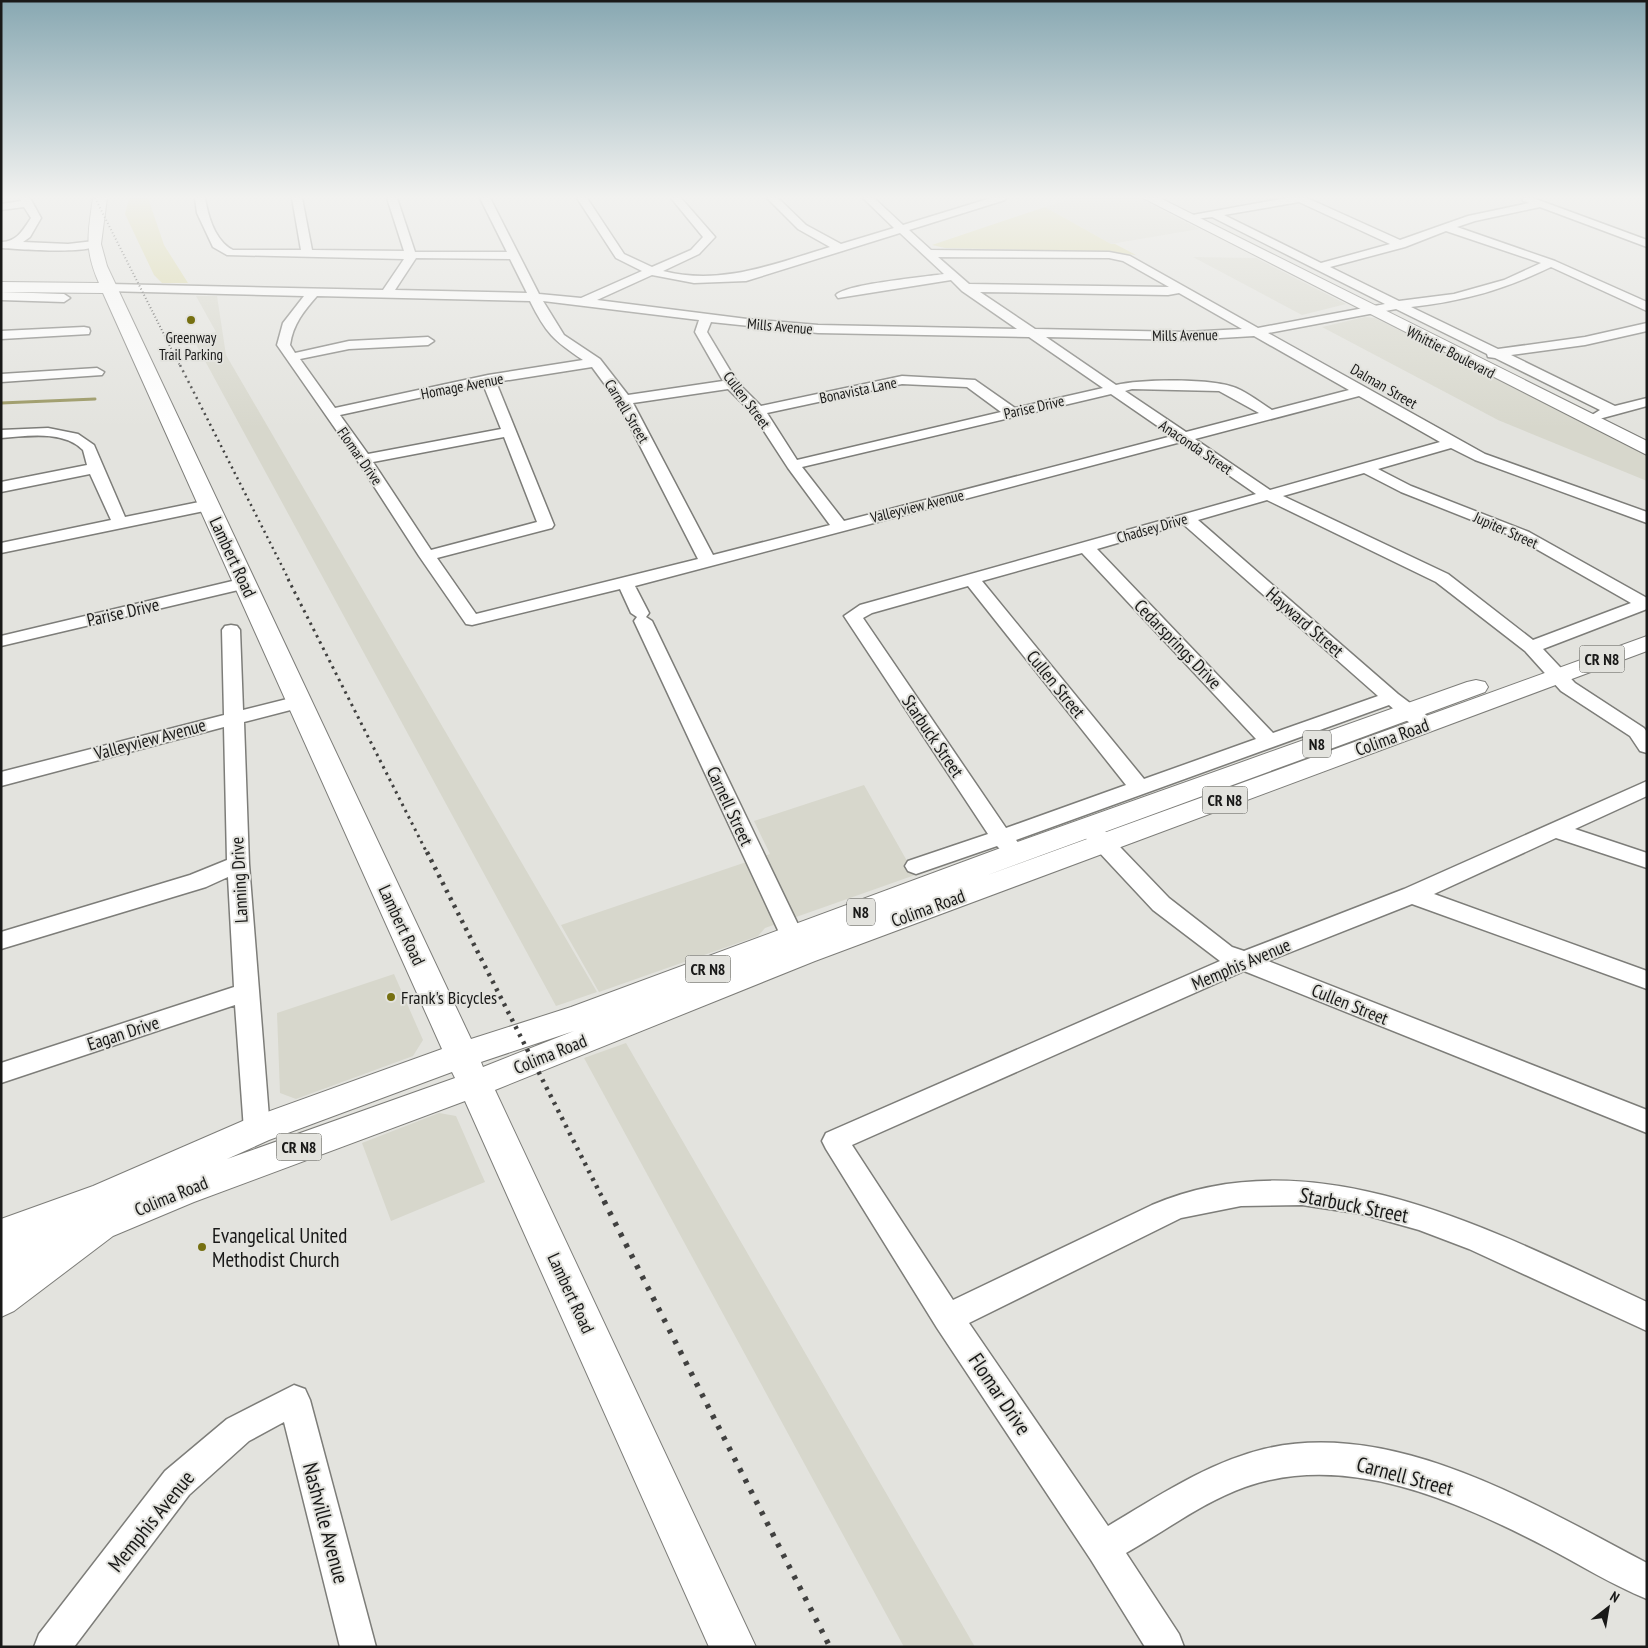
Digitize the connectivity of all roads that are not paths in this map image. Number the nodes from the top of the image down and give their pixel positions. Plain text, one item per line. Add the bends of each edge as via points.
1 (103, 275) edge
2 (400, 275) edge
3 (525, 275) edge
4 (645, 275) edge
5 (665, 275) edge
6 (753, 275) edge
7 (1155, 275) edge
8 (1319, 275) edge
9 (1332, 275) edge
10 (1528, 275) edge
11 (1576, 275) edge
12 (955, 276) joint
13 (1, 287) edge
14 (109, 288) junction
15 (966, 288) junction
16 (1180, 289) junction
17 (314, 292) junction
18 (387, 293) junction
19 (842, 295) dead end
20 (1, 296) edge
21 (536, 297) junction
22 (64, 298) dead end
23 (584, 301) junction
24 (1383, 307) junction
25 (1647, 308) edge
26 (706, 319) junction
27 (1647, 327) edge
28 (84, 331) dead end
29 (1256, 332) junction
30 (1033, 334) junction
31 (1, 335) edge
32 (428, 341) dead end
33 (1493, 354) junction
34 (293, 357) junction
35 (595, 362) junction
36 (97, 372) dead end
37 (1, 378) edge
38 (488, 380) junction
39 (731, 384) junction
40 (1111, 390) junction
41 (1361, 391) junction
42 (624, 400) junction
43 (1647, 402) edge
44 (758, 411) junction
45 (1011, 412) junction
46 (330, 413) junction
47 (1271, 415) junction
48 (1598, 415) junction
49 (509, 432) junction
50 (1, 434) edge
51 (1183, 438) junction
52 (1647, 438) edge
53 (1452, 443) junction
54 (1647, 449) edge
55 (364, 459) junction
56 (793, 465) junction
57 (1364, 467) junction
58 (95, 468) junction
59 (1, 487) edge
60 (1268, 496) junction
61 (209, 505) junction
62 (1186, 518) junction
63 (1647, 518) edge
64 (120, 523) junction
65 (839, 526) junction
66 (1086, 547) junction
67 (1, 548) edge
68 (427, 556) junction
69 (708, 561) junction
70 (972, 580) junction
71 (244, 583) junction
72 (625, 583) junction
73 (1646, 611) edge
74 (853, 616) joint
75 (472, 620) joint
76 (231, 630) dead end
77 (1, 640) edge
78 (1647, 642) edge
79 (1544, 662) junction
80 (299, 702) junction
81 (1409, 711) junction
82 (234, 717) junction
83 (1269, 741) junction
84 (1647, 747) edge
85 (1226, 778) joint
86 (1, 779) edge
87 (1140, 788) junction
88 (1647, 788) edge
89 (1554, 830) junction
90 (1096, 836) junction
91 (1016, 853) junction
92 (1647, 861) edge
93 (238, 864) junction
94 (916, 866) dead end
95 (1412, 895) junction
96 (1, 941) edge
97 (798, 945) junction
98 (1243, 961) junction
99 (1647, 980) edge
100 (246, 992) junction
101 (468, 1070) junction
102 (1, 1073) edge
103 (1647, 1122) edge
104 (258, 1130) junction
105 (835, 1141) joint
106 (103, 1211) junction
107 (1, 1235) edge
108 (1, 1268) edge
109 (1, 1299) edge
110 (1647, 1317) edge
111 (948, 1318) junction
112 (294, 1400) joint
113 (1103, 1548) junction
114 (1647, 1582) edge
115 (52, 1647) edge
116 (358, 1647) edge
117 (733, 1647) edge
118 (1166, 1647) edge

1 - 14 main road, Lambert Road
2 - 18 street
3 - 21 street, Carnell Street
4 - 23 street
5 - 6 street via 715,281
7 - 16 street, Dalman Street
8 - 24 main road, Whittier Boulevard
9 - 24 street, Whittier Boulevard
10 - 24 street, Mills Avenue via 1455,298
11 - 25 street
12 - 15 street, Anaconda Street
12 - 19 street
13 - 14 main road, Mills Avenue
14 - 17 street, Mills Avenue
14 - 61 main road, Lambert Road
15 - 16 street
15 - 30 street, Anaconda Street
16 - 29 street, Dalman Street
17 - 18 street, Mills Avenue
17 - 34 street, Flomar Drive via 292,316 284,333 283,345
18 - 21 street, Mills Avenue
20 - 22 street
21 - 23 street, Mills Avenue
21 - 35 street, Carnell Street via 546,320 559,338
23 - 26 street, Mills Avenue
24 - 29 street, Mills Avenue
24 - 33 street, Whittier Boulevard
24 - 48 main road, Whittier Boulevard
26 - 30 street, Mills Avenue via 818,329
26 - 39 street, Cullen Street via 701,332
27 - 33 street via 1585,341
28 - 31 street
29 - 30 street, Mills Avenue via 1186,336
29 - 41 street, Dalman Street
30 - 40 street, Anaconda Street
32 - 34 street via 349,345
33 - 48 street, Whittier Boulevard
34 - 46 street, Flomar Drive
35 - 38 street, Homage Avenue
35 - 42 street, Carnell Street
36 - 37 street
38 - 46 street, Homage Avenue
38 - 49 street
39 - 42 street
39 - 44 street, Cullen Street
40 - 45 street, Parise Drive
40 - 47 street, Parise Drive via 1132,385 1220,386
40 - 51 street, Anaconda Street
41 - 47 street, Valleyview Avenue
41 - 53 street, Dalman Street
42 - 69 street, Carnell Street
43 - 48 street
44 - 45 street, Bonavista Lane via 902,380 970,383
44 - 56 street, Cullen Street
45 - 56 street, Parise Drive
46 - 55 street, Flomar Drive
47 - 51 street, Valleyview Avenue
48 - 52 main road, Whittier Boulevard
48 - 54 main road, Whittier Boulevard
49 - 55 street
49 - 68 street via 546,525
50 - 58 street via 33,431 76,438 89,448
51 - 60 street, Anaconda Street
51 - 65 street, Valleyview Avenue
53 - 57 street, Chadsey Drive
53 - 63 street, Dalman Street via 1480,457
55 - 68 street, Flomar Drive
56 - 65 street, Cullen Street
57 - 60 street, Chadsey Drive
57 - 73 street, Jupiter Street via 1406,489 1523,535
58 - 59 street
58 - 64 street
60 - 62 street, Chadsey Drive
60 - 79 street, Anaconda Street via 1310,513 1442,578
61 - 64 street
61 - 71 main road, Lambert Road
62 - 66 street, Chadsey Drive
62 - 81 street, Hayward Street
64 - 67 street
65 - 69 street, Valleyview Avenue
66 - 70 street, Chadsey Drive
66 - 83 street, Cedarsprings Drive
68 - 75 street, Flomar Drive
69 - 72 street, Valleyview Avenue
70 - 74 street, Chadsey Drive via 866,609
70 - 87 street, Cullen Street
71 - 77 street, Parise Drive
71 - 80 main road, Lambert Road
72 - 75 street, Valleyview Avenue
72 - 97 street, Carnell Street
73 - 79 main road, Colima Road / CR N8
74 - 91 street, Starbuck Street
76 - 82 street, Lanning Drive
78 - 79 main road, Colima Road / CR N8
79 - 81 main road, Colima Road / CR N8
79 - 84 street via 1637,732
80 - 82 street, Valleyview Avenue
80 - 101 main road, Lambert Road
81 - 83 street
81 - 85 main road, Colima Road / N8
81 - 90 main road, Colima Road / CR N8
82 - 86 street, Valleyview Avenue
82 - 93 street, Lanning Drive
83 - 87 street
85 - 90 main road, Colima Road / CR N8
87 - 91 street
88 - 89 street, Memphis Avenue
89 - 92 street
89 - 95 street, Memphis Avenue
90 - 91 main road, Colima Road / CR N8
90 - 98 street, Cullen Street via 1161,904 1224,953
91 - 94 street
91 - 97 main road, Colima Road / CR N8
93 - 96 street via 198,881
93 - 100 street, Lanning Drive
95 - 98 street, Memphis Avenue
95 - 99 street
97 - 101 main road, Colima Road / CR N8
98 - 103 street, Cullen Street
98 - 105 street, Memphis Avenue
100 - 102 street, Eagan Drive
100 - 104 street, Lanning Drive
101 - 104 main road, Colima Road / CR N8
101 - 106 main road, Colima Road / CR N8 via 181,1191
101 - 117 main road, Lambert Road
104 - 106 main road, Colima Road / CR N8
105 - 111 street, Flomar Drive
106 - 107 main road
106 - 108 main road, CR N8 via 34,1243
106 - 109 main road, CR N8
110 - 111 street, Starbuck Street via 1439,1223 1375,1204 1318,1194 1272,1191 1226,1195 1178,1207
111 - 113 street, Flomar Drive
112 - 115 street, Memphis Avenue via 238,1430 177,1483
112 - 116 street, Nashville Avenue
113 - 114 street, Carnell Street via 1216,1484 1264,1465 1309,1459 1361,1461 1420,1476 1486,1500
113 - 118 street, Flomar Drive

